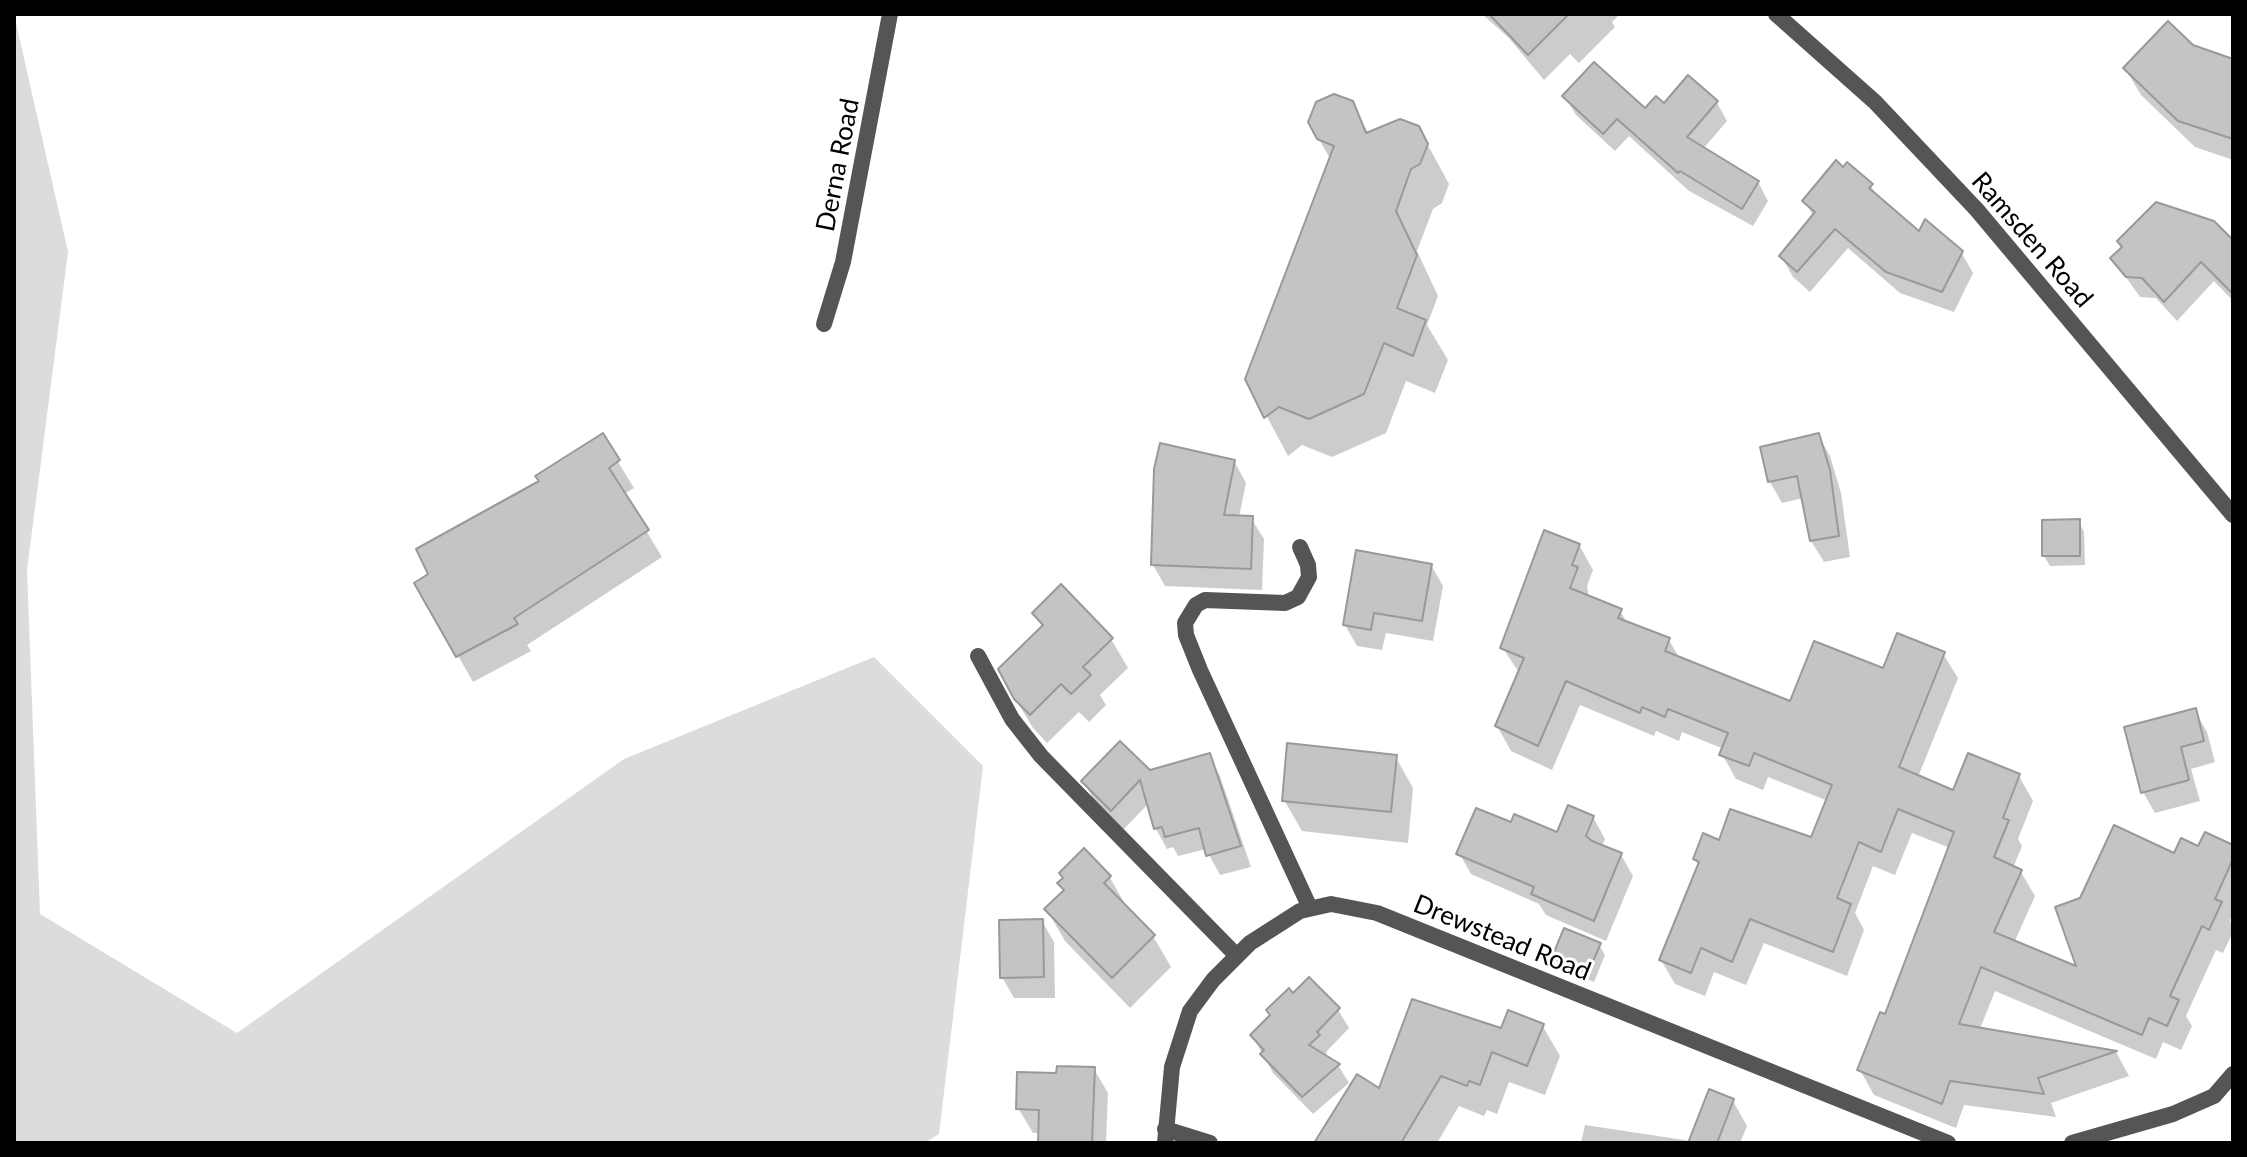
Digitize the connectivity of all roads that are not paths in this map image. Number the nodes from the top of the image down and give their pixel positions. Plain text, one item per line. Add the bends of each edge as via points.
1 (890, 14) edge
2 (1776, 14) edge
3 (824, 324) dead end
4 (2233, 515) edge
5 (1300, 547) dead end
6 (978, 656) dead end
7 (1310, 908) junction
8 (1237, 956) junction
9 (2233, 1074) edge
10 (1165, 1136) edge
11 (1210, 1143) edge
12 (1948, 1143) edge
13 (2072, 1143) edge

1 - 3 street, Derna Road via 852,223
2 - 4 street, Ramsden Road via 1875,102 1977,210
5 - 7 street via 1309,577 1298,597 1285,603 1205,600 1185,623 1200,670
6 - 8 street via 1012,719 1041,756
7 - 8 street, Drewstead Road via 1278,922
7 - 12 street, Drewstead Road via 1331,904 1377,913
8 - 10 street, Drewstead Road via 1190,1011 1172,1067
9 - 13 street via 2214,1096 2173,1114
10 - 11 street

